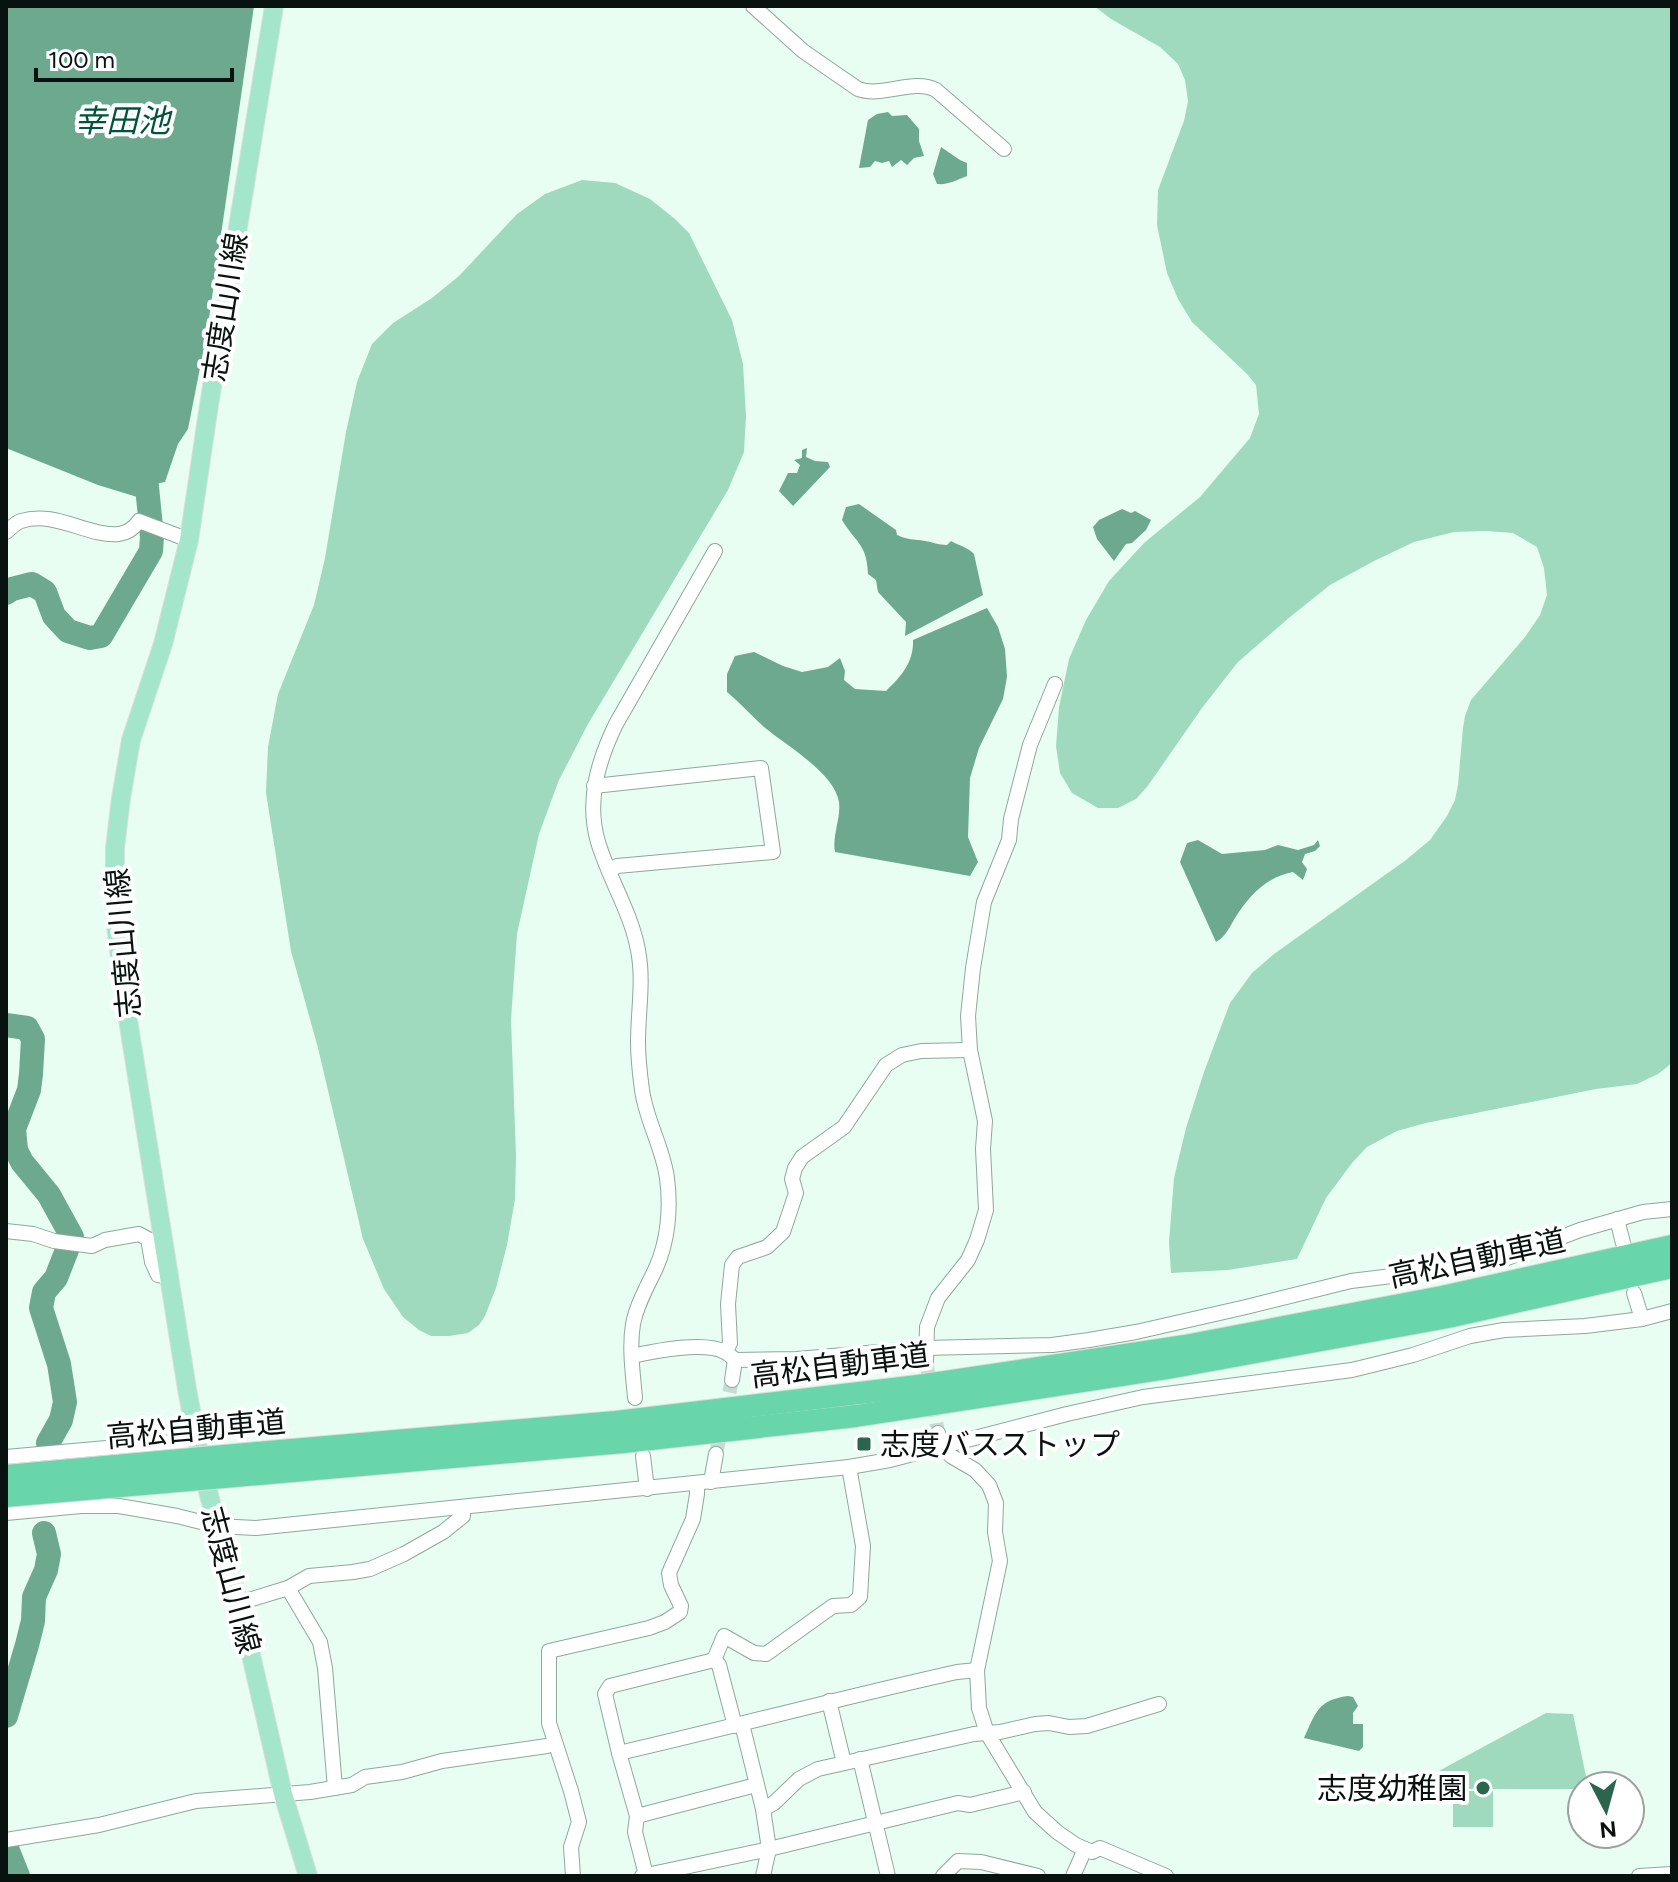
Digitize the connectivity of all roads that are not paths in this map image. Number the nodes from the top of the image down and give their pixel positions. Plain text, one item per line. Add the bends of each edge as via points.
1 (274, 6) edge
2 (753, 6) edge
3 (1004, 149) dead end
4 (6, 532) edge
5 (189, 540) junction
6 (715, 551) dead end
7 (1055, 684) dead end
8 (594, 786) junction
9 (609, 871) junction
10 (970, 1050) junction
11 (1672, 1209) edge
12 (1617, 1219) junction
13 (6, 1231) edge
14 (1623, 1243) dead end
15 (1672, 1246) edge
16 (1672, 1267) edge
17 (170, 1277) junction
18 (1634, 1293) dead end
19 (1672, 1311) edge
20 (1642, 1319) junction
21 (926, 1354) junction
22 (632, 1356) junction
23 (730, 1356) junction
24 (732, 1380) tunnel mouth
25 (635, 1398) dead end
26 (940, 1439) junction
27 (196, 1440) junction
28 (716, 1454) tunnel mouth
29 (643, 1456) dead end
30 (6, 1457) edge
31 (258, 1463) junction
32 (849, 1467) junction
33 (6, 1476) edge
34 (704, 1483) junction
35 (647, 1489) junction
36 (6, 1496) edge
37 (462, 1507) junction
38 (6, 1513) edge
39 (217, 1526) junction
40 (288, 1588) junction
41 (239, 1603) junction
42 (714, 1660) junction
43 (977, 1670) junction
44 (829, 1701) junction
45 (1159, 1704) dead end
46 (739, 1725) junction
47 (987, 1733) junction
48 (555, 1743) junction
49 (619, 1753) junction
50 (860, 1759) junction
51 (844, 1763) junction
52 (756, 1785) junction
53 (335, 1788) junction
54 (1024, 1792) junction
55 (283, 1794) junction
56 (763, 1809) junction
57 (637, 1816) junction
58 (876, 1823) junction
59 (6, 1840) edge
60 (769, 1849) junction
61 (1093, 1849) junction
62 (1672, 1874) edge
63 (1075, 1875) edge
64 (308, 1876) edge
65 (573, 1876) edge
66 (644, 1876) edge
67 (763, 1876) edge
68 (888, 1876) edge
69 (943, 1876) edge
70 (1038, 1876) edge
71 (1166, 1876) edge
72 (1639, 1876) edge

1 - 5 main road, 志度山川線
2 - 3 street via 803,51 858,89 868,93 927,85
4 - 5 street via 36,518 121,534 139,521
5 - 17 main road, 志度山川線 via 131,740 115,848 115,919
6 - 8 street via 616,724
7 - 10 street via 1030,745 1009,840 984,902 968,1016
8 - 9 street via 598,841
8 - 9 street via 761,768 773,852 617,866
9 - 22 street via 638,950 642,1093 667,1176 669,1208 665,1240 633,1325
10 - 21 street via 985,1121 986,1210 968,1260 938,1298 927,1327
10 - 23 street via 921,1051 886,1065 844,1127 802,1157 792,1179 796,1193 783,1232 732,1265
11 - 12 street
12 - 14 street
12 - 21 street via 1502,1260 1351,1281 1136,1332 1052,1345
13 - 17 street via 92,1246 139,1234 148,1239 158,1275
15 - 31 highway, 高松自動車道 via 1185,1346 933,1384
16 - 31 highway, 高松自動車道 via 1448,1317 872,1414 624,1442
17 - 27 main road, 志度山川線
18 - 20 street
19 - 20 street
20 - 26 street via 1493,1332 1352,1370 1143,1397
21 - 23 street
22 - 23 street via 711,1347
22 - 25 street
23 - 24 street
26 - 32 street via 890,1460
26 - 43 street via 951,1456 989,1485 996,1503 1000,1561
27 - 30 street
27 - 39 main road, 志度山川線
28 - 34 street
29 - 35 street
31 - 33 highway, 高松自動車道, bridge
31 - 36 highway, 高松自動車道, bridge
32 - 34 street
32 - 42 street via 863,1546 860,1597 851,1605 833,1606 766,1654 724,1636
34 - 35 street
34 - 48 street via 669,1573 680,1612 649,1628 549,1651 548,1709
35 - 37 street
37 - 39 street via 256,1528
37 - 40 street via 463,1516 404,1554 370,1569 309,1576
38 - 39 street via 119,1506
39 - 41 main road, 志度山川線
40 - 41 street
40 - 53 street via 320,1642
41 - 55 main road, 志度山川線
42 - 46 street
42 - 49 street via 610,1686 605,1694
43 - 44 street
43 - 47 street
44 - 46 street
44 - 51 street
45 - 47 street via 1087,1726 1049,1723
46 - 49 street
46 - 52 street
47 - 50 street
47 - 54 street
48 - 53 street via 431,1763
48 - 65 street via 579,1822 571,1847
49 - 57 street
50 - 51 street
50 - 58 street
51 - 56 street via 799,1779
52 - 56 street
52 - 57 street
53 - 55 street
54 - 58 street
54 - 61 street via 1035,1812 1057,1832
55 - 59 street via 196,1801 99,1825
55 - 64 main road, 志度山川線
56 - 60 street
57 - 66 street
58 - 60 street
58 - 68 street
60 - 66 street
60 - 67 street
61 - 63 street
61 - 71 street
62 - 72 street
69 - 70 street via 958,1861

